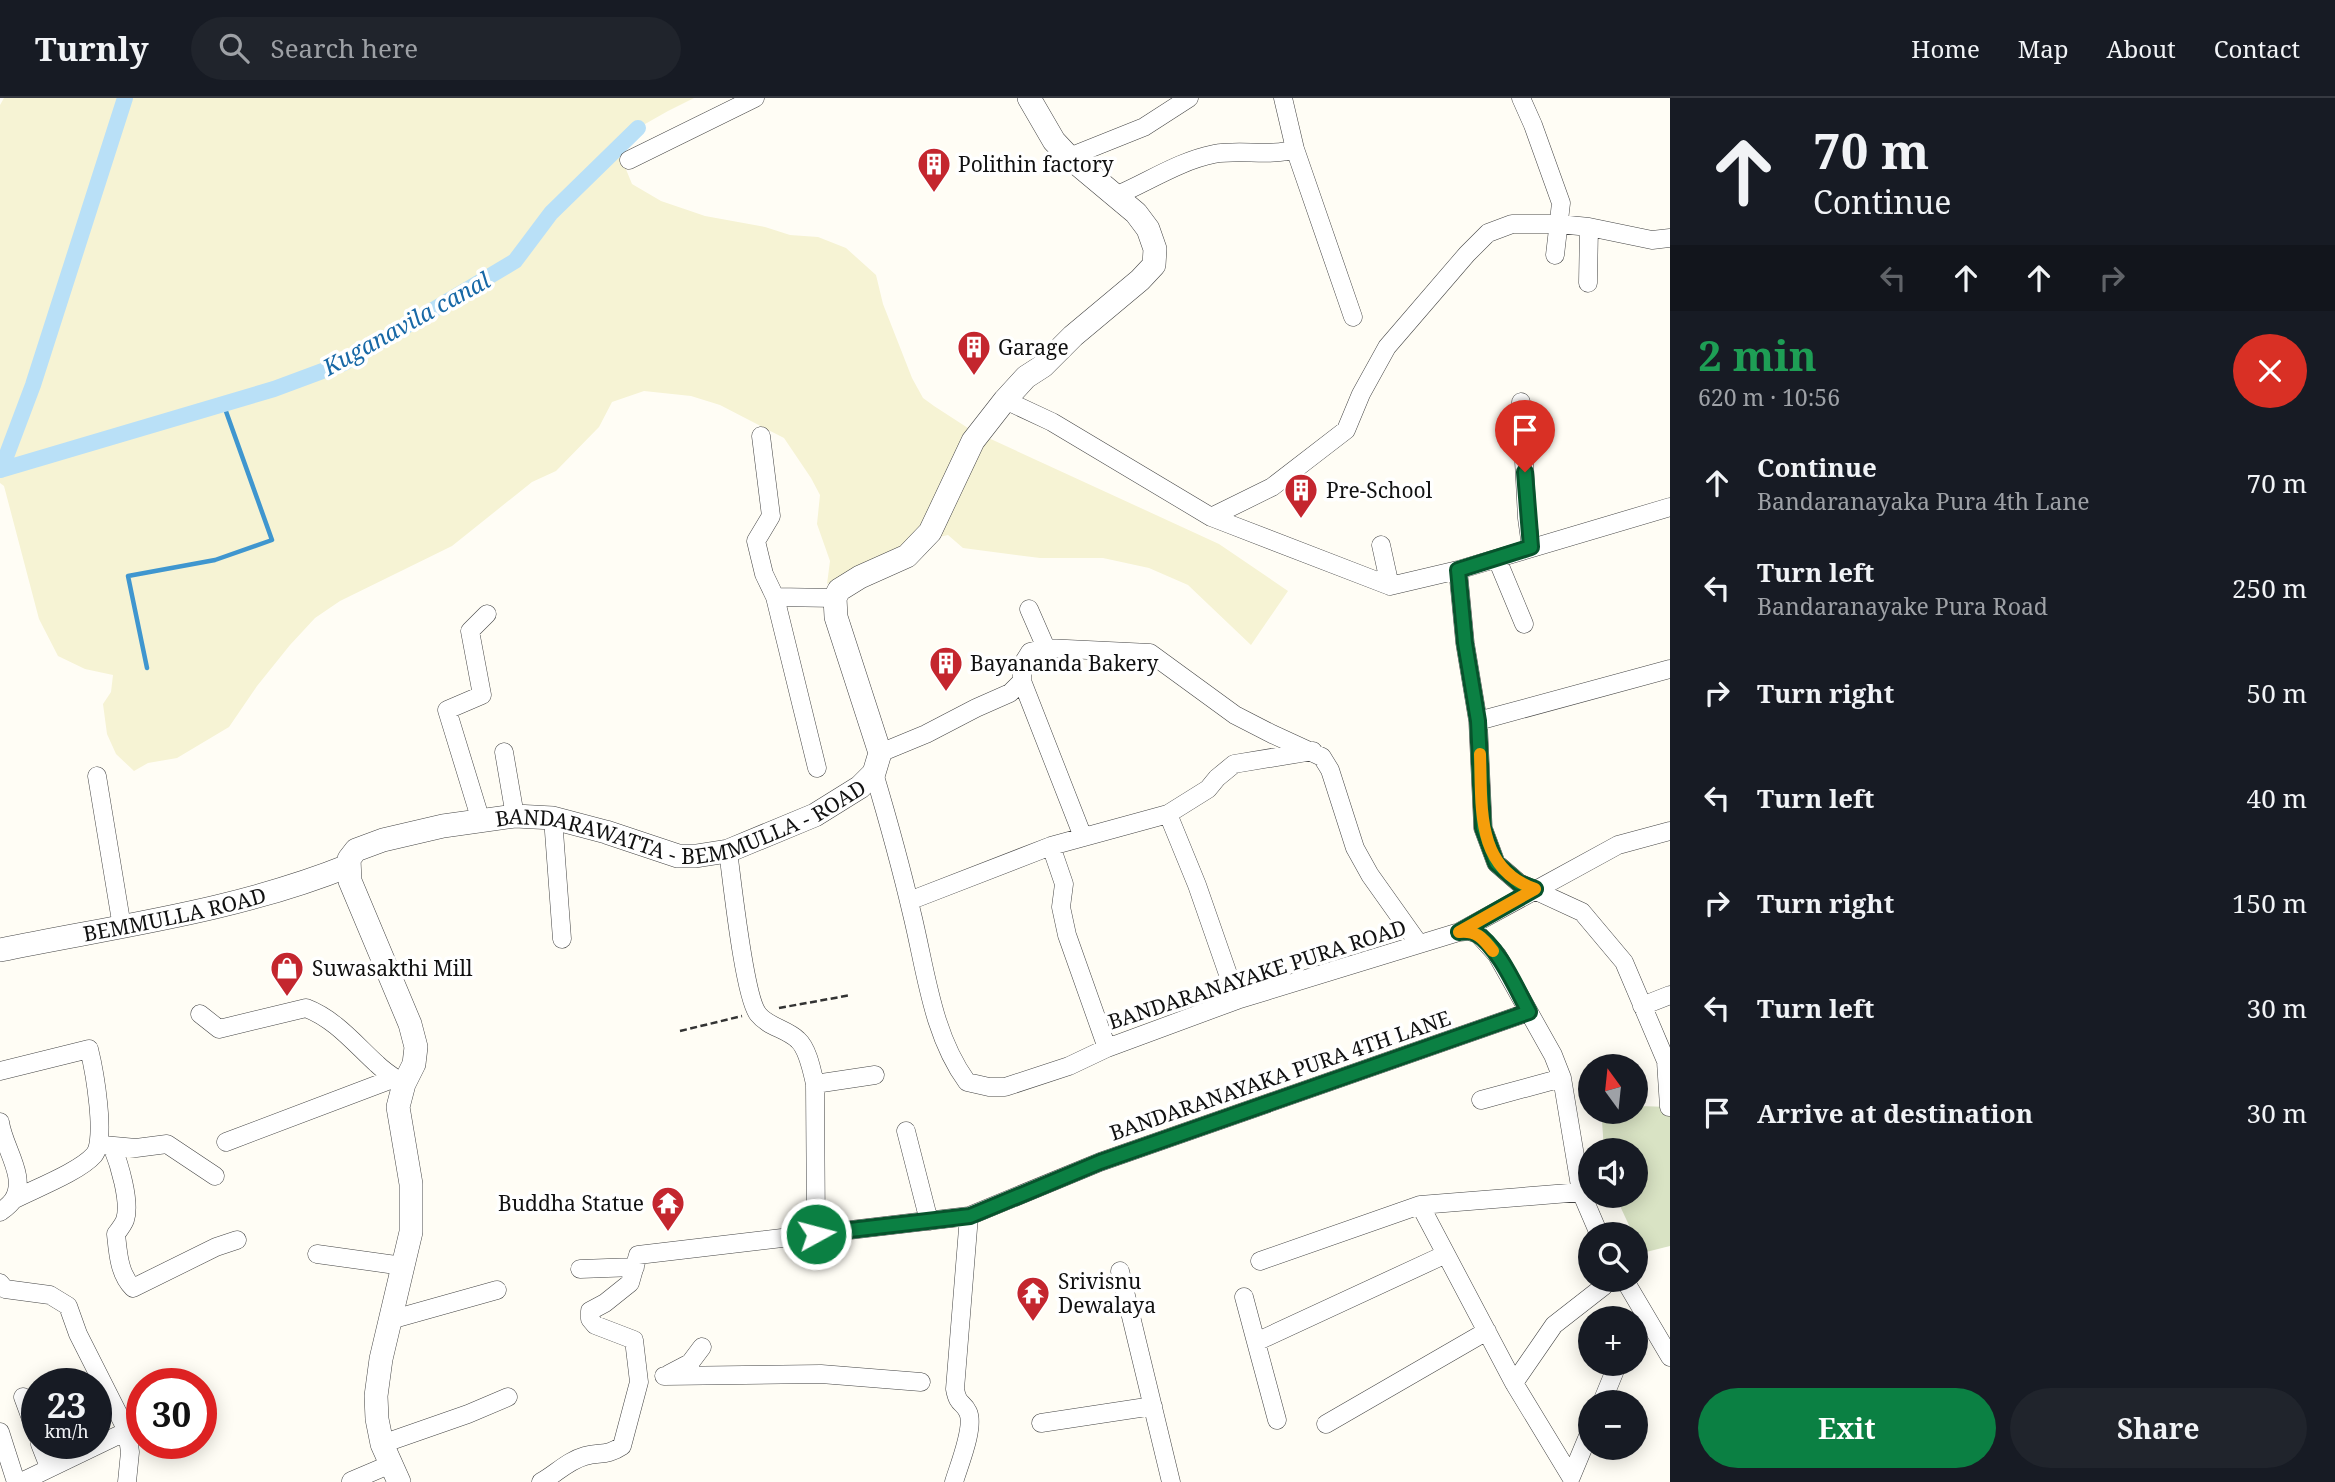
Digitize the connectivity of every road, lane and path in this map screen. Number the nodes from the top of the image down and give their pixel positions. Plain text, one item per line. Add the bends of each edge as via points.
1 (755, 98) edge
2 (1029, 98) edge
3 (1283, 98) edge
4 (1521, 98) edge
5 (1181, 100) edge
6 (1295, 149) junction
7 (1069, 157) junction
8 (629, 160) dead end
9 (1115, 196) junction
10 (1559, 224) junction
11 (1589, 228) junction
12 (1670, 238) edge
13 (1555, 255) dead end
14 (1588, 283) dead end
15 (1353, 317) dead end
16 (1005, 400) junction
17 (1521, 402) dead end
18 (761, 436) dead end
19 (1670, 508) edge
20 (1211, 517) junction
21 (1381, 545) dead end
22 (1531, 547) junction
23 (1497, 559) junction
24 (1458, 570) junction
25 (1390, 586) junction
26 (775, 597) junction
27 (835, 598) junction
28 (1029, 609) dead end
29 (487, 614) dead end
30 (1524, 624) dead end
31 (1046, 648) junction
32 (1670, 669) edge
33 (1022, 681) junction
34 (1478, 721) junction
35 (1313, 751) junction
36 (504, 752) dead end
37 (877, 763) junction
38 (817, 768) dead end
39 (97, 776) dead end
40 (1168, 814) junction
41 (515, 816) junction
42 (553, 818) junction
43 (481, 821) junction
44 (1670, 831) edge
45 (1083, 837) junction
46 (1051, 846) junction
47 (727, 851) junction
48 (348, 866) junction
49 (1535, 889) junction
50 (909, 901) junction
51 (122, 927) junction
52 (1459, 932) junction
53 (562, 939) dead end
54 (1419, 944) junction
55 (0, 950) edge
56 (1670, 995) edge
57 (1237, 1000) junction
58 (1642, 1006) junction
59 (1529, 1012) junction
60 (200, 1014) dead end
61 (1107, 1048) junction
62 (0, 1071) edge
63 (875, 1075) dead end
64 (1562, 1078) junction
65 (400, 1081) junction
66 (815, 1084) junction
67 (1481, 1100) dead end
68 (1669, 1107) edge
69 (0, 1122) edge
70 (906, 1130) dead end
71 (226, 1142) dead end
72 (106, 1145) junction
73 (1578, 1174) edge
74 (215, 1177) dead end
75 (1578, 1192) edge
76 (1420, 1205) junction
77 (7, 1206) edge
78 (970, 1216) junction
79 (929, 1221) junction
80 (816, 1234) junction
81 (237, 1240) dead end
82 (317, 1254) dead end
83 (1444, 1255) junction
84 (1261, 1261) dead end
85 (403, 1266) junction
86 (635, 1267) junction
87 (580, 1269) dead end
88 (1120, 1271) dead end
89 (0, 1283) edge
90 (497, 1290) dead end
91 (1596, 1292) edge
92 (1244, 1297) dead end
93 (390, 1320) junction
94 (1648, 1326) edge
95 (1487, 1331) junction
96 (1256, 1342) junction
97 (702, 1347) dead end
98 (1670, 1357) edge
99 (664, 1376) junction
100 (639, 1382) junction
101 (921, 1382) dead end
102 (1514, 1383) junction
103 (508, 1397) dead end
104 (1153, 1406) junction
105 (1277, 1420) dead end
106 (1041, 1423) dead end
107 (1326, 1424) dead end
108 (126, 1429) edge
109 (126, 1431) edge
110 (0, 1432) edge
111 (1578, 1456) edge
112 (45, 1459) edge
113 (129, 1459) edge
114 (391, 1463) edge
115 (48, 1467) junction
116 (1568, 1476) edge
117 (351, 1480) edge
118 (19, 1482) edge
119 (127, 1482) edge
120 (541, 1482) edge
121 (954, 1482) edge
122 (1171, 1482) edge

1 - 8 street
2 - 7 street
3 - 6 street
4 - 10 street via 1561,203
5 - 7 street via 1144,127
6 - 9 street via 1216,154 1182,163
6 - 15 street
7 - 9 street
9 - 16 street via 1148,229 1155,249 1154,265
10 - 11 street
10 - 13 street
10 - 20 street via 1512,224 1488,233 1387,347 1346,430 1272,487
11 - 12 street via 1652,240
11 - 14 street
16 - 20 street via 1052,422
16 - 27 street via 973,441 930,532 918,547 849,583
17 - 22 street
18 - 26 street via 771,516 757,541
19 - 22 street
20 - 25 street
21 - 25 street
22 - 23 street
23 - 24 street
23 - 30 street
24 - 25 street
24 - 34 street
26 - 27 street
26 - 38 street
27 - 37 street, BANDARAWATTA - BEMMULLA - ROAD via 836,617
28 - 31 street
29 - 43 street via 470,631 482,695 447,710
31 - 33 street via 1030,652 1022,665
31 - 35 street via 1150,653 1235,715
32 - 34 street
33 - 37 street via 1010,693
33 - 45 street
34 - 49 street via 1483,828 1496,863 1519,883
35 - 40 street via 1234,764 1208,789
35 - 54 street via 1330,770 1354,848
36 - 41 street
37 - 47 street, BANDARAWATTA - BEMMULLA - ROAD via 860,787 815,816
37 - 50 street, BANDARANAYAKE PURA ROAD
39 - 51 street
40 - 45 street
40 - 57 street
41 - 42 street, BANDARAWATTA - BEMMULLA - ROAD
41 - 43 street, BANDARAWATTA - BEMMULLA - ROAD
42 - 47 street, BANDARAWATTA - BEMMULLA - ROAD via 678,856
42 - 53 street
43 - 48 street, BANDARAWATTA - BEMMULLA - ROAD via 383,840 356,850
44 - 49 street, BANDARANAYAKE PURA ROAD via 1618,845
45 - 46 street
46 - 50 street
46 - 61 street via 1064,884 1060,907 1067,935
47 - 66 street via 747,983 757,1013 799,1040
48 - 51 street, BEMMULLA ROAD via 237,903
48 - 65 street via 416,1047 414,1064
49 - 52 street, BANDARANAYAKE PURA ROAD
49 - 58 street via 1583,912 1624,962
50 - 61 street, BANDARANAYAKE PURA ROAD via 941,1037 967,1082 1005,1087
51 - 55 street, BEMMULLA ROAD
52 - 54 street, BANDARANAYAKE PURA ROAD
52 - 59 street via 1478,934 1486,941
54 - 57 street, BANDARANAYAKE PURA ROAD
56 - 58 street
57 - 61 street, BANDARANAYAKE PURA ROAD
58 - 68 street via 1666,1061
59 - 64 street
59 - 78 street, BANDARANAYAKA PURA 4TH LANE via 1100,1162
60 - 65 street via 219,1029 306,1009 318,1013
62 - 72 street via 89,1049
63 - 66 street
64 - 67 street
64 - 73 street
65 - 71 street
65 - 85 street via 398,1107 412,1209
66 - 80 street
69 - 77 street via 19,1180
70 - 79 street
72 - 74 street via 167,1144
72 - 77 street via 79,1166
72 - 81 street via 119,1164 127,1209 116,1234 118,1255 125,1280 133,1288
75 - 76 street
76 - 83 street
76 - 84 street
78 - 79 street, BANDARANAYAKA PURA 4TH LANE
78 - 121 street via 955,1389 971,1426
79 - 80 street, BANDARANAYAKA PURA 4TH LANE
80 - 86 street, BANDARANAYAKA PURA 4TH LANE via 638,1255
82 - 85 street
83 - 95 street
83 - 96 street
85 - 93 street
86 - 87 street
86 - 100 street via 631,1283 590,1311 590,1319 634,1340
88 - 104 street
89 - 108 street via 5,1289 50,1295 68,1306
90 - 93 street
91 - 102 street via 1554,1325
92 - 96 street
93 - 114 street via 376,1396 377,1419
94 - 98 street
95 - 102 street
95 - 107 street
96 - 105 street
97 - 99 street via 690,1363
99 - 100 street
99 - 101 street via 821,1374
100 - 120 street via 622,1446 610,1454 585,1456
102 - 116 street
103 - 114 street via 468,1414
104 - 106 street
104 - 122 street
109 - 115 street
110 - 118 street
111 - 116 street
112 - 115 street
113 - 119 street
114 - 117 street
115 - 118 street

